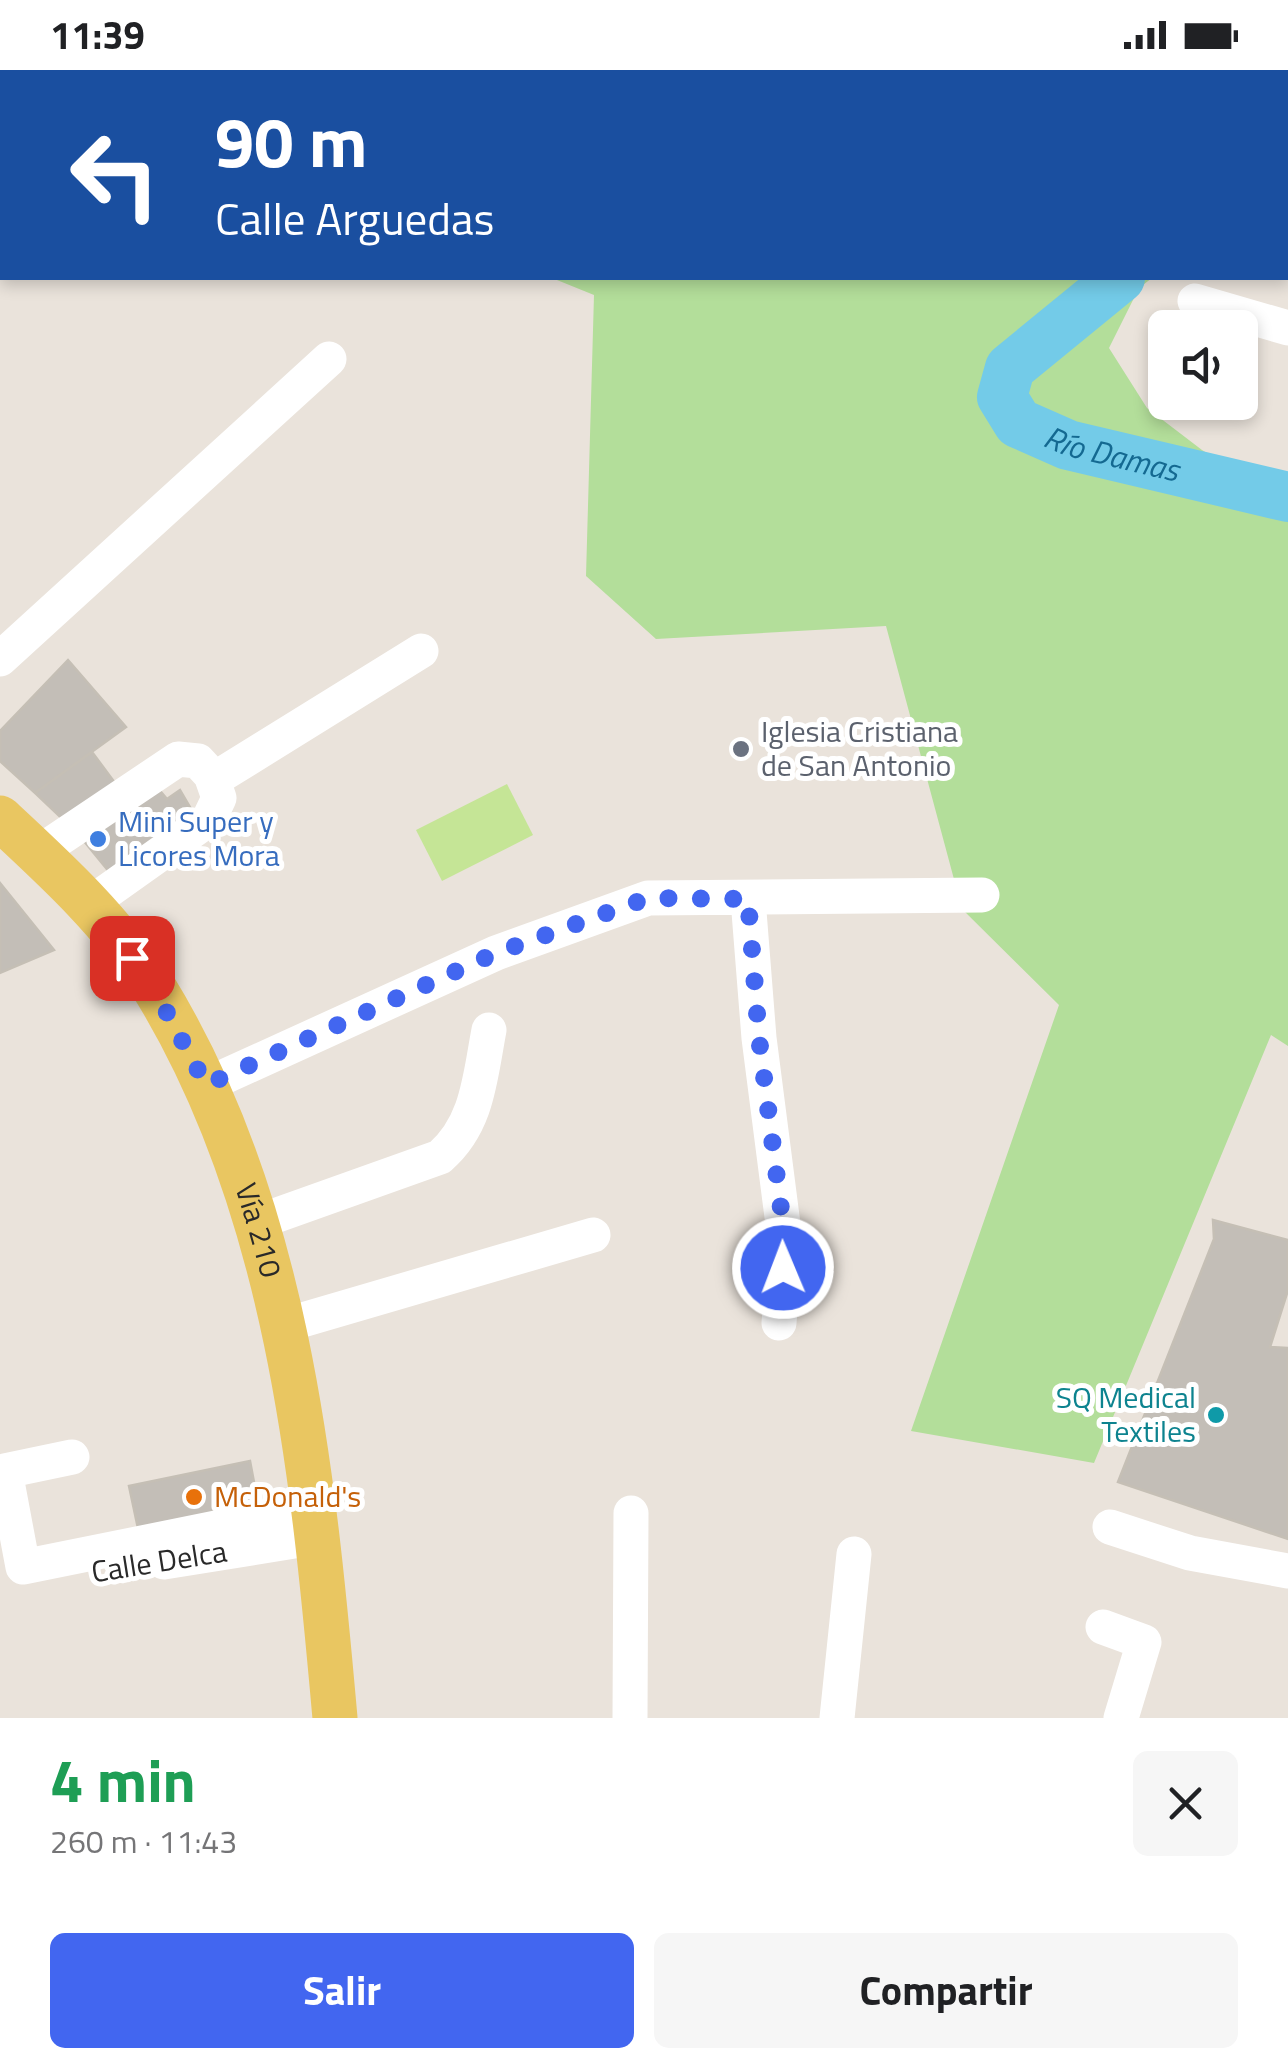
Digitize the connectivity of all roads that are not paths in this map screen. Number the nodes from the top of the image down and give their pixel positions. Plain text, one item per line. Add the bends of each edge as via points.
1 (1195, 301) dead end
2 (1288, 328) edge
3 (329, 359) dead end
4 (421, 651) dead end
5 (0, 659) edge
6 (213, 780) junction
7 (0, 818) edge
8 (38, 853) junction
9 (982, 895) dead end
10 (748, 899) junction
11 (88, 905) junction
12 (489, 1030) dead end
13 (206, 1085) junction
14 (254, 1223) junction
15 (593, 1235) dead end
16 (779, 1323) dead end
17 (282, 1326) junction
18 (72, 1457) dead end
19 (631, 1513) dead end
20 (316, 1523) junction
21 (1110, 1527) dead end
22 (854, 1554) dead end
23 (1288, 1571) edge
24 (0, 1587) edge
25 (1103, 1627) dead end
26 (335, 1718) edge
27 (630, 1718) edge
28 (837, 1718) edge
29 (1121, 1718) edge

1 - 2 street
3 - 5 street
4 - 6 street
6 - 8 street via 198,761 178,759
6 - 11 street via 219,798 209,819
7 - 8 main road, Vía 210
8 - 11 main road, Vía 210
9 - 10 street
10 - 13 street via 648,898 496,953
10 - 16 street via 785,1240
11 - 13 main road, Vía 210 via 152,985
12 - 14 street via 474,1107 456,1144 440,1157
13 - 14 main road, Vía 210
14 - 17 main road, Vía 210
15 - 17 street
17 - 20 main road, Vía 210
18 - 20 street via 5,1471 23,1567
19 - 27 street
20 - 24 street, Calle Delca
20 - 26 main road, Vía 210
21 - 23 street via 1190,1553
22 - 28 street
25 - 29 street via 1144,1642

